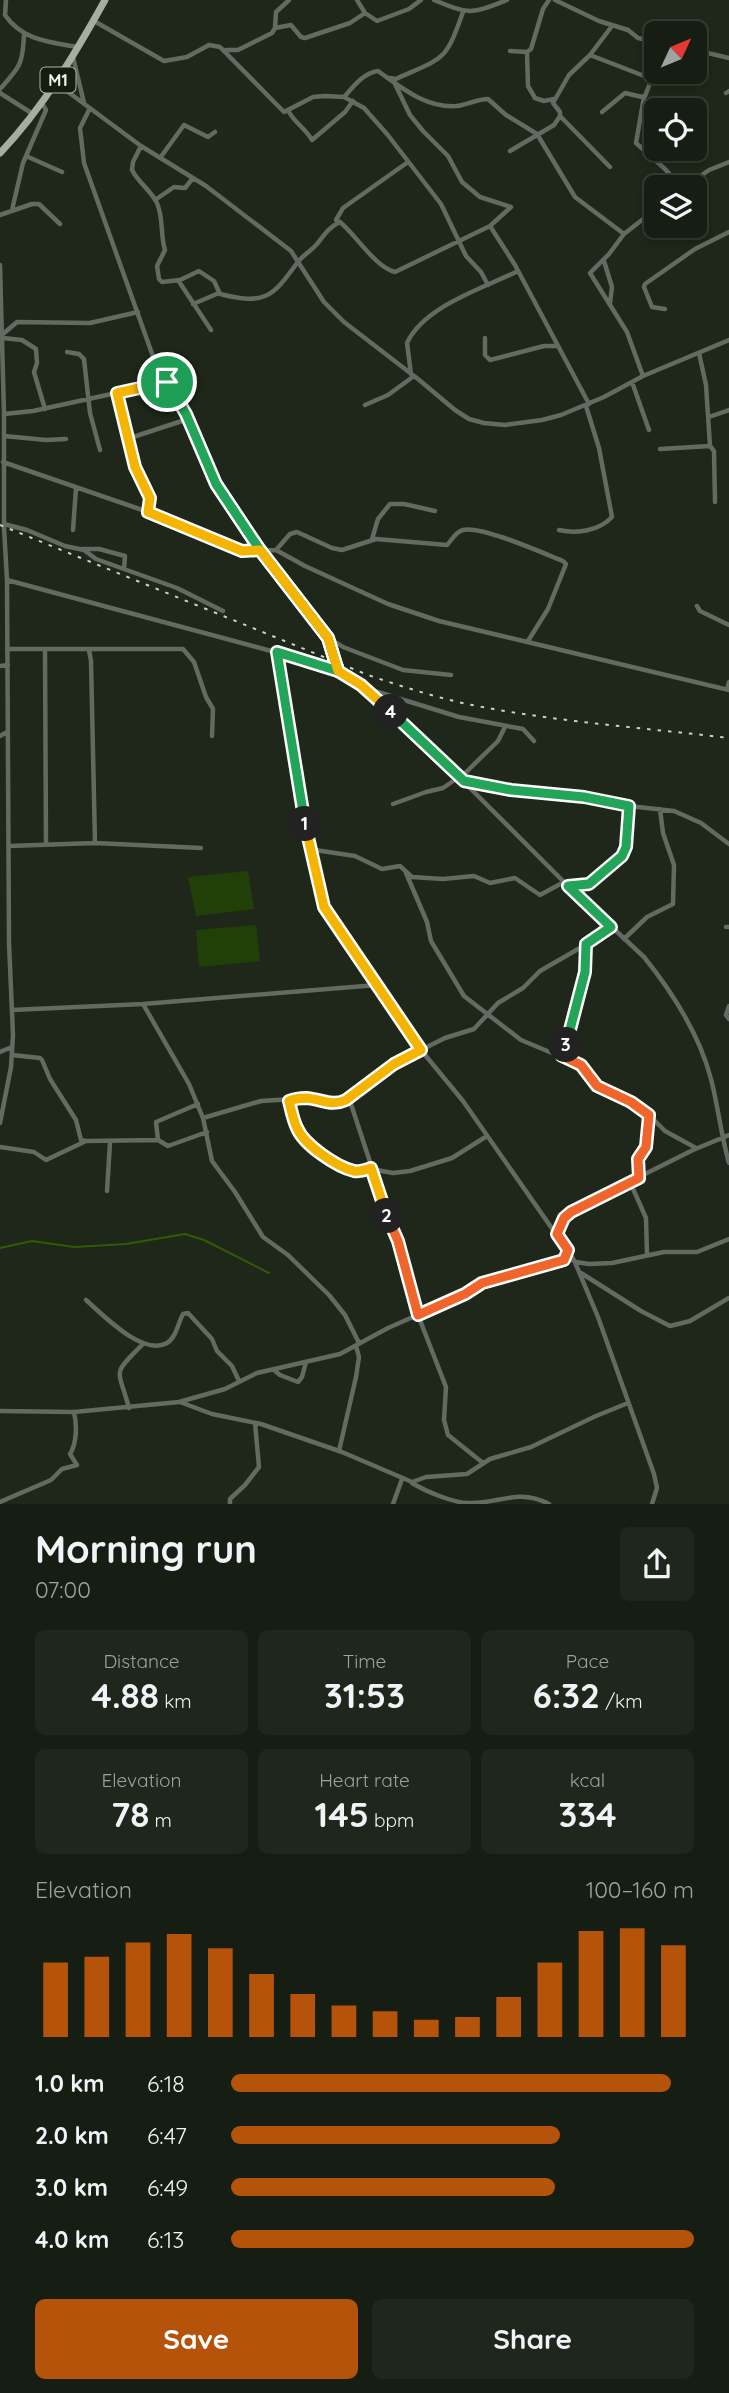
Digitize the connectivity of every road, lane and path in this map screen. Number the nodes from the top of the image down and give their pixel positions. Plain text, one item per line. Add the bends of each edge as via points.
1 (6, 0) edge
2 (105, 0) edge
3 (289, 0) edge
4 (357, 0) edge
5 (421, 0) edge
6 (434, 0) edge
7 (507, 0) edge
8 (549, 0) edge
9 (555, 0) edge
10 (448, 3) edge
11 (2, 6) edge
12 (463, 12) junction
13 (365, 13) junction
14 (93, 21) junction
15 (612, 26) junction
16 (275, 28) junction
17 (24, 34) junction
18 (644, 39) edge
19 (78, 47) junction
20 (225, 50) junction
21 (510, 51) dead end
22 (527, 52) junction
23 (707, 53) edge
24 (590, 55) junction
25 (73, 56) junction
26 (729, 58) edge
27 (644, 76) edge
28 (388, 78) junction
29 (56, 83) junction
30 (396, 84) junction
31 (650, 84) edge
32 (0, 91) edge
33 (344, 97) junction
34 (644, 97) junction
35 (555, 99) junction
36 (354, 100) junction
37 (42, 103) junction
38 (84, 103) junction
39 (90, 108) junction
40 (289, 112) junction
41 (602, 112) dead end
42 (33, 115) junction
43 (560, 116) junction
44 (215, 132) dead end
45 (537, 134) junction
46 (141, 146) junction
47 (510, 151) dead end
48 (0, 153) edge
49 (26, 156) junction
50 (160, 158) junction
51 (408, 162) junction
52 (729, 162) edge
53 (610, 167) dead end
54 (62, 172) dead end
55 (671, 175) edge
56 (701, 175) edge
57 (193, 178) junction
58 (155, 200) junction
59 (12, 210) junction
60 (0, 215) edge
61 (644, 218) edge
62 (336, 222) junction
63 (60, 224) dead end
64 (490, 226) junction
65 (729, 232) edge
66 (624, 234) junction
67 (459, 242) junction
68 (299, 260) junction
69 (604, 260) junction
70 (0, 268) edge
71 (518, 271) junction
72 (178, 280) junction
73 (488, 285) junction
74 (219, 293) junction
75 (192, 304) junction
76 (610, 304) junction
77 (665, 309) dead end
78 (138, 313) junction
79 (211, 330) dead end
80 (2, 336) junction
81 (485, 338) dead end
82 (729, 340) edge
83 (556, 346) junction
84 (67, 352) dead end
85 (699, 353) junction
86 (413, 375) junction
87 (642, 376) junction
88 (167, 382) junction
89 (632, 382) junction
90 (117, 393) junction
91 (88, 399) junction
92 (365, 405) dead end
93 (587, 405) junction
94 (45, 408) junction
95 (729, 410) edge
96 (4, 414) junction
97 (709, 417) junction
98 (188, 419) junction
99 (649, 430) dead end
100 (3, 438) edge
101 (66, 439) dead end
102 (127, 439) junction
103 (710, 446) junction
104 (660, 449) dead end
105 (100, 450) dead end
106 (2, 464) edge
107 (76, 488) junction
108 (715, 502) dead end
109 (435, 511) dead end
110 (148, 512) junction
111 (4, 524) junction
112 (73, 530) dead end
113 (559, 530) dead end
114 (2, 538) edge
115 (372, 539) junction
116 (81, 549) junction
117 (260, 550) junction
118 (276, 550) junction
119 (6, 568) junction
120 (0, 570) edge
121 (124, 570) junction
122 (7, 580) junction
123 (697, 606) dead end
124 (223, 611) dead end
125 (729, 625) edge
126 (328, 638) junction
127 (528, 641) junction
128 (8, 649) junction
129 (45, 650) junction
130 (89, 650) junction
131 (277, 652) junction
132 (8, 665) junction
133 (0, 666) edge
134 (338, 671) junction
135 (451, 675) dead end
136 (729, 682) edge
137 (365, 688) junction
138 (728, 690) edge
139 (505, 727) junction
140 (7, 733) junction
141 (0, 736) edge
142 (212, 736) dead end
143 (534, 741) dead end
144 (461, 779) junction
145 (393, 804) dead end
146 (629, 806) junction
147 (660, 809) junction
148 (95, 844) junction
149 (729, 844) edge
150 (46, 845) junction
151 (9, 846) junction
152 (308, 846) junction
153 (201, 848) dead end
154 (9, 857) junction
155 (3, 859) dead end
156 (407, 873) junction
157 (566, 884) junction
158 (611, 927) junction
159 (624, 939) junction
160 (9, 943) junction
161 (586, 944) junction
162 (0, 945) edge
163 (378, 985) junction
164 (143, 1004) junction
165 (729, 1006) edge
166 (12, 1010) junction
167 (489, 1013) junction
168 (729, 1019) edge
169 (12, 1046) junction
170 (421, 1050) junction
171 (0, 1052) edge
172 (12, 1055) junction
173 (562, 1056) junction
174 (349, 1098) junction
175 (289, 1101) junction
176 (198, 1104) junction
177 (649, 1115) junction
178 (203, 1118) junction
179 (0, 1123) edge
180 (207, 1132) junction
181 (729, 1135) edge
182 (487, 1136) junction
183 (722, 1138) junction
184 (158, 1140) junction
185 (86, 1141) junction
186 (110, 1143) junction
187 (0, 1147) edge
188 (696, 1148) junction
189 (729, 1163) edge
190 (371, 1168) junction
191 (639, 1178) junction
192 (630, 1182) junction
193 (107, 1191) dead end
194 (557, 1234) junction
195 (729, 1239) edge
196 (568, 1250) junction
197 (647, 1254) junction
198 (564, 1260) junction
199 (574, 1261) junction
200 (580, 1273) junction
201 (729, 1298) edge
202 (86, 1300) dead end
203 (418, 1315) junction
204 (143, 1344) junction
205 (357, 1345) junction
206 (306, 1362) junction
207 (274, 1370) junction
208 (240, 1381) junction
209 (179, 1402) junction
210 (628, 1403) junction
211 (129, 1408) junction
212 (0, 1411) edge
213 (75, 1412) junction
214 (255, 1423) junction
215 (339, 1451) junction
216 (483, 1463) junction
217 (402, 1479) junction
218 (412, 1482) junction
219 (0, 1502) edge
220 (230, 1504) edge
221 (393, 1504) edge
222 (548, 1504) edge
223 (652, 1504) edge

1 - 11 street
2 - 14 main road, M1
3 - 16 street via 276,12
4 - 13 street
5 - 13 street via 380,21
6 - 10 street
7 - 12 street
8 - 22 street
9 - 15 street
10 - 12 street
11 - 17 street
12 - 28 street via 440,59 396,79
13 - 16 street via 306,38 291,25
14 - 19 main road, M1
14 - 20 street via 164,61 187,57 209,45
15 - 18 street
15 - 24 street
16 - 20 street via 265,38
17 - 19 street
17 - 32 street via 23,56
19 - 25 main road, M1
20 - 40 street via 284,113
21 - 22 street
22 - 35 street via 528,86 535,98
23 - 26 street
24 - 27 street
24 - 35 street via 569,75
25 - 29 main road, M1
25 - 38 street
28 - 30 street
28 - 33 street via 371,72
29 - 37 main road, M1
29 - 38 street
30 - 45 street via 414,96 447,106 488,99
30 - 64 street via 410,115 448,156 462,182 480,197 511,206
31 - 34 street
32 - 42 street
33 - 36 street
33 - 40 street via 313,97
34 - 41 street via 625,93
34 - 55 street via 636,143
35 - 43 street
36 - 40 street via 312,140
36 - 51 street
37 - 42 main road, M1
37 - 49 street via 46,110
38 - 39 street
39 - 46 street
39 - 78 street via 80,128 84,163
42 - 48 main road, M1
43 - 45 street
43 - 53 street
44 - 50 street via 208,137 184,125
45 - 47 street
45 - 66 street via 575,197
46 - 50 street
46 - 58 street via 132,170
49 - 54 street
49 - 59 street
50 - 57 street
51 - 62 street via 343,208
51 - 67 street via 441,204
52 - 56 street
57 - 58 street via 186,188 174,187
57 - 68 street
58 - 72 street via 165,250 157,266 158,276 162,282
59 - 60 street
59 - 63 street via 39,204
61 - 66 street
62 - 67 street via 395,272
62 - 68 street
64 - 67 street
64 - 71 street
65 - 77 street via 695,249 644,285 652,307
66 - 69 street
67 - 73 street
68 - 74 street via 266,297
68 - 86 street via 331,310
69 - 76 street via 612,287
69 - 76 street via 590,273
70 - 80 street
71 - 73 street
71 - 83 street
72 - 74 street via 199,271 214,281
72 - 75 street
73 - 86 street via 441,310 410,337 406,348
74 - 75 street
75 - 79 street
76 - 87 street via 627,332
78 - 80 street via 90,323 17,322
78 - 88 street
80 - 94 street via 36,349 34,372
80 - 96 street
81 - 83 street via 485,355 490,360
82 - 85 street
83 - 93 street
84 - 91 street via 83,357
85 - 87 street
85 - 97 street
86 - 92 street via 388,395
86 - 93 street via 462,416 484,423 542,420
87 - 89 street
88 - 90 street
88 - 98 street
89 - 93 street
89 - 99 street
90 - 91 street
90 - 102 street
91 - 94 street
91 - 105 street
93 - 113 street via 612,517 586,530
94 - 96 street
95 - 97 street
96 - 100 street
97 - 103 street
98 - 102 street
98 - 117 street via 216,484
100 - 101 street
100 - 106 street
102 - 110 street via 150,498
103 - 104 street
103 - 108 street via 714,451
106 - 107 street
106 - 111 street
107 - 110 street
107 - 112 street
109 - 115 street via 390,504 378,519
110 - 117 street via 242,551
111 - 114 street
111 - 116 street
114 - 119 street
115 - 118 street via 342,550 293,533
115 - 127 street via 447,545 459,532 474,529 563,561 548,609
116 - 121 street
116 - 121 street via 125,556
117 - 118 street
117 - 126 street
118 - 127 street via 402,610
119 - 120 street
119 - 122 street
121 - 124 street
122 - 128 street
122 - 131 street
123 - 125 street
126 - 134 street
126 - 135 street via 403,670
127 - 138 street
128 - 129 street
128 - 132 street
129 - 130 street
129 - 150 street
130 - 142 street via 186,651 214,712
130 - 148 street
131 - 134 street
131 - 152 street
132 - 133 street
132 - 140 street
134 - 137 street
136 - 138 street
137 - 139 street
137 - 144 street
139 - 143 street via 523,729
139 - 144 street via 498,741
140 - 141 street
140 - 151 street
144 - 145 street
144 - 146 street
144 - 157 street
146 - 147 street
146 - 157 street via 622,856 589,884
147 - 149 street via 690,817
147 - 159 street via 674,865 673,904 651,915
148 - 150 street
148 - 153 street
150 - 151 street
151 - 154 street
152 - 156 street via 359,858 382,869 400,866
152 - 163 street via 324,907
154 - 155 street
154 - 160 street
156 - 157 street via 443,879 474,876 490,883 515,878 540,895
156 - 167 street via 431,941 460,991
157 - 158 street
158 - 159 street
158 - 161 street
159 - 183 street via 653,968 700,1044
160 - 162 street
160 - 166 street
161 - 167 street via 540,971
161 - 173 street via 583,981
163 - 164 street
163 - 170 street
164 - 166 street
164 - 176 street
165 - 168 street
166 - 169 street
167 - 170 street via 470,1031
167 - 173 street via 521,1040
169 - 171 street
169 - 172 street
170 - 174 street
170 - 182 street
172 - 179 street
172 - 185 street via 42,1060 76,1120 81,1140
173 - 177 street via 581,1065 597,1086
174 - 175 street via 338,1104 309,1098
174 - 190 street
175 - 178 street via 261,1101
175 - 190 street via 298,1130 317,1152 354,1171
176 - 178 street
176 - 184 street via 156,1122
177 - 188 street via 665,1131
177 - 191 street via 646,1147 638,1159
178 - 180 street
180 - 184 street via 167,1146
180 - 205 street via 212,1161 263,1237 330,1295 345,1315
181 - 183 street
182 - 190 street via 439,1163 402,1172
182 - 194 street
183 - 188 street
183 - 189 street
184 - 186 street
185 - 186 street
185 - 187 street via 46,1160 34,1152
186 - 193 street
188 - 191 street
190 - 203 street
191 - 192 street
192 - 194 street via 571,1212
192 - 197 street via 646,1218
194 - 196 street
195 - 197 street via 697,1252
196 - 198 street
196 - 199 street
197 - 199 street via 612,1263
198 - 199 street
198 - 203 street via 482,1283
199 - 200 street
200 - 201 street via 670,1326 690,1321
200 - 210 street
202 - 204 street
203 - 205 street
203 - 216 street via 446,1387 448,1435
204 - 208 street via 168,1343 183,1314 188,1313
204 - 211 street via 119,1369
205 - 206 street
205 - 215 street via 356,1377
206 - 207 street
206 - 207 street via 298,1382
207 - 208 street
208 - 209 street
209 - 211 street
209 - 214 street
210 - 216 street via 531,1447
210 - 223 street via 657,1483
211 - 213 street
212 - 213 street
213 - 219 street via 77,1428 70,1454 77,1465
214 - 215 street
214 - 220 street via 259,1467
215 - 217 street
216 - 218 street via 467,1474
217 - 218 street
217 - 221 street
218 - 222 street via 462,1503 516,1496

